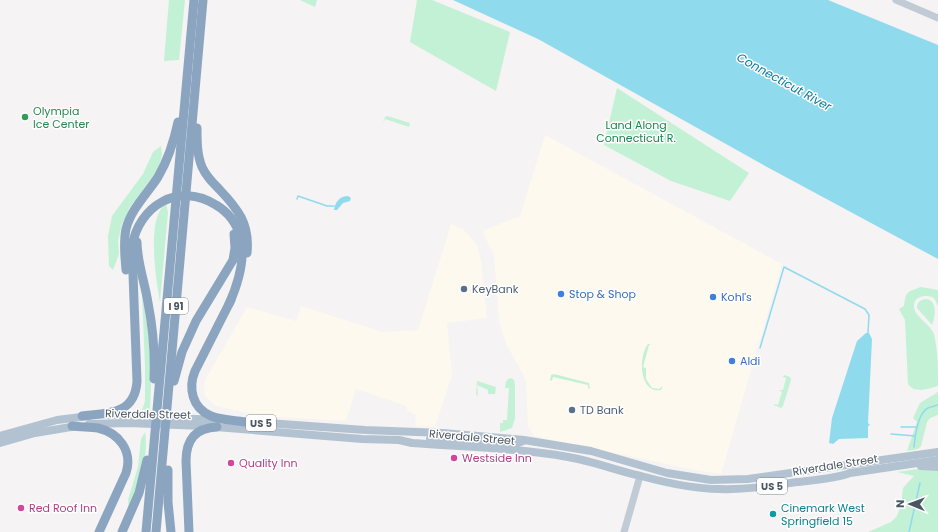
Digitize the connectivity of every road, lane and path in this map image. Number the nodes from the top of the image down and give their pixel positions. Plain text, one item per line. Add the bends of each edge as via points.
1 (896, 0) edge
2 (198, 1) edge
3 (938, 18) edge
4 (196, 80) junction
5 (186, 83) junction
6 (211, 202) junction
7 (155, 206) junction
8 (229, 304) junction
9 (137, 374) junction
10 (168, 403) junction
11 (158, 404) junction
12 (82, 416) junction
13 (245, 422) junction
14 (72, 426) junction
15 (217, 427) junction
16 (0, 436) edge
17 (155, 437) junction
18 (165, 438) junction
19 (399, 440) junction
20 (524, 440) junction
21 (0, 444) edge
22 (938, 452) edge
23 (534, 453) junction
24 (938, 460) edge
25 (186, 464) junction
26 (641, 465) junction
27 (904, 465) junction
28 (833, 467) junction
29 (938, 467) edge
30 (640, 476) junction
31 (789, 483) junction
32 (98, 532) edge
33 (122, 532) edge
34 (146, 532) edge
35 (156, 532) edge
36 (171, 532) edge
37 (188, 532) edge
38 (192, 532) edge
39 (624, 532) edge

1 - 3 main road
2 - 4 highway, I 91
2 - 5 highway, I 91
4 - 8 highway via 200,162 208,177 238,211 247,233 244,266
4 - 10 highway, I 91
5 - 9 highway via 168,156 158,177 131,216 125,236
5 - 11 highway, I 91
6 - 7 highway via 181,195
6 - 8 highway via 230,217 237,227 241,242 239,276
6 - 10 highway via 230,222 234,236 234,253 229,268 192,328
7 - 9 highway via 140,223 132,247
7 - 11 highway via 140,227 137,247 152,326 154,386
8 - 13 highway via 194,373 191,390 195,402 207,414
9 - 12 highway via 136,391 126,407 117,411
10 - 18 highway, I 91
11 - 17 highway, I 91
12 - 13 main road, Riverdale Street / US 5
12 - 16 main road, Riverdale Street / US 5 via 57,420
13 - 20 main road, Riverdale Street / US 5
14 - 15 main road, Riverdale Street / US 5 via 128,422
14 - 21 main road, Riverdale Street / US 5 via 35,433
14 - 32 highway via 108,432 121,442 128,454 126,473
15 - 19 main road, Riverdale Street / US 5
15 - 25 highway via 206,428 195,434 187,450
17 - 33 highway via 139,493
17 - 34 highway, I 91
18 - 35 highway, I 91
18 - 36 highway
19 - 20 main road via 413,438 512,444
19 - 23 main road, Riverdale Street / US 5
20 - 23 main road
20 - 26 main road, Riverdale Street / US 5 via 590,451
22 - 28 main road, Riverdale Street / US 5
23 - 30 main road, Riverdale Street / US 5 via 592,462
24 - 27 main road, Riverdale Street / US 5
25 - 37 highway
25 - 38 highway
26 - 28 main road, Riverdale Street / US 5 via 681,476 729,481
26 - 30 main road
27 - 29 main road
27 - 31 main road, Riverdale Street / US 5
28 - 31 main road via 837,469 836,473 800,478
30 - 31 main road, Riverdale Street / US 5 via 694,488 719,490
30 - 39 main road

